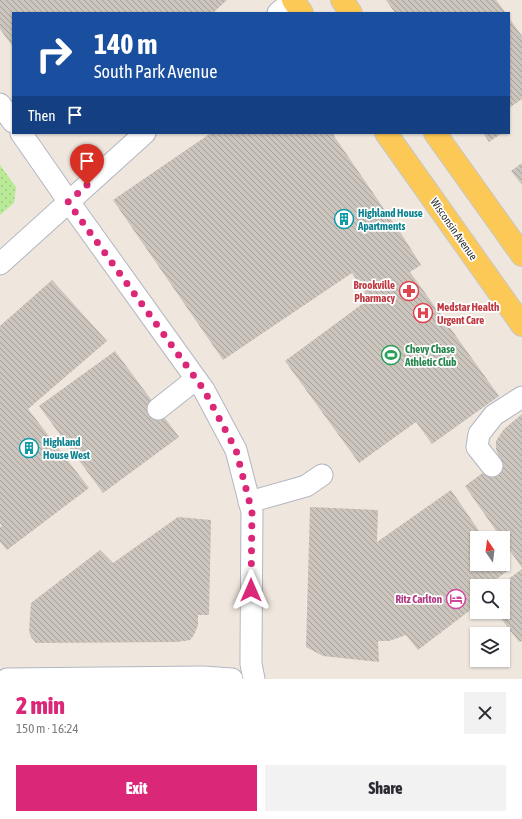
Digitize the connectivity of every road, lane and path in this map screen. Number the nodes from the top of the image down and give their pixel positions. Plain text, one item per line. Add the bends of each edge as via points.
1 (293, 0) edge
2 (342, 0) edge
3 (279, 12) edge
4 (301, 12) edge
5 (350, 12) edge
6 (0, 104) edge
7 (12, 121) edge
8 (22, 134) edge
9 (143, 134) edge
10 (387, 134) edge
11 (436, 134) edge
12 (68, 202) junction
13 (522, 255) edge
14 (0, 264) edge
15 (522, 325) edge
16 (196, 379) junction
17 (522, 397) edge
18 (158, 409) dead end
19 (492, 466) dead end
20 (322, 475) dead end
21 (249, 502) junction
22 (7, 679) edge
23 (232, 679) edge
24 (254, 679) edge

1 - 3 street
1 - 4 main road
2 - 5 main road
6 - 7 street
8 - 12 street
9 - 12 street
10 - 15 main road, Wisconsin Avenue
11 - 13 main road
12 - 14 street
12 - 16 street
16 - 18 street
16 - 21 street via 236,450
17 - 19 street via 494,415 479,434 477,447
20 - 21 street via 306,486
21 - 24 street via 252,512 251,664
22 - 23 street

